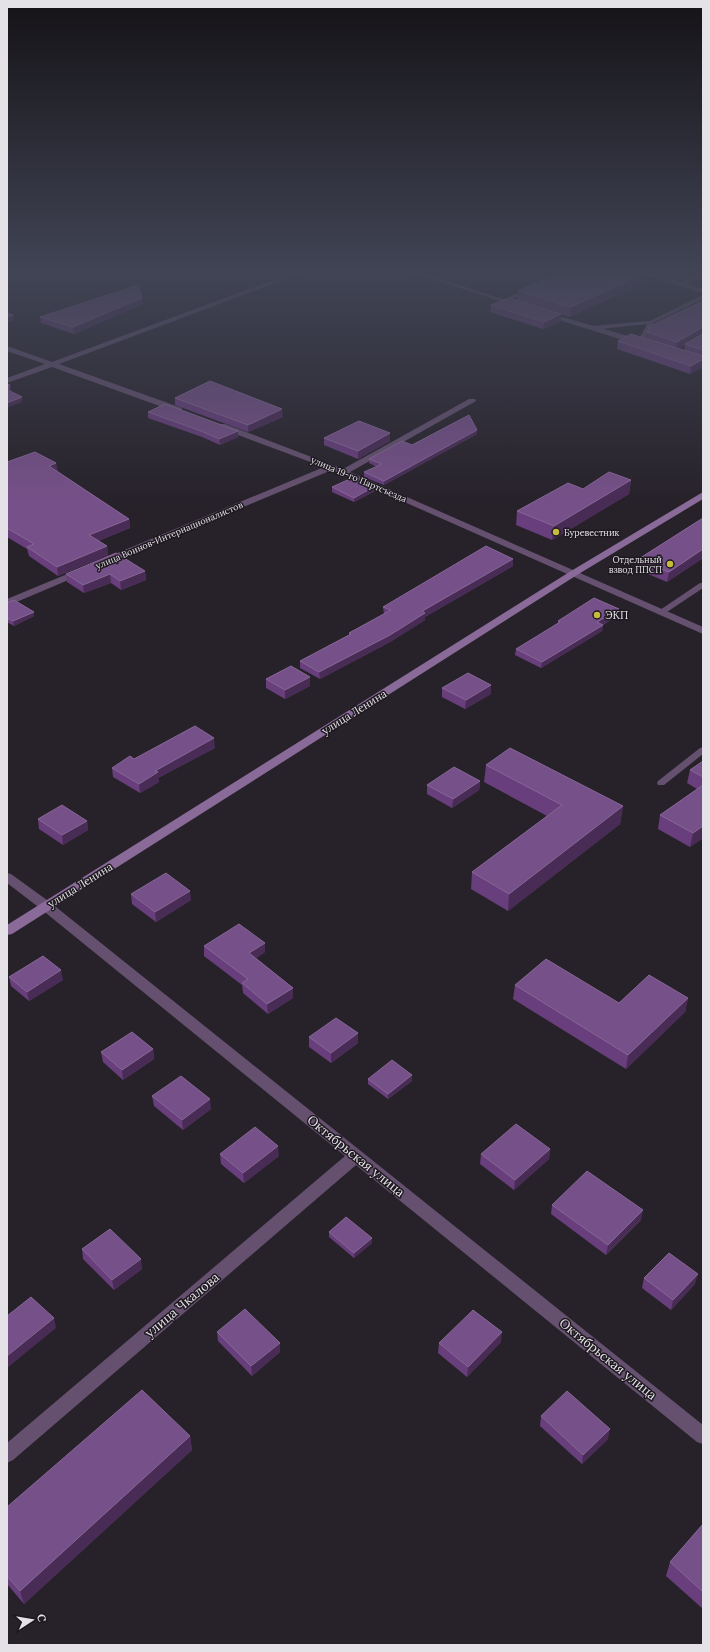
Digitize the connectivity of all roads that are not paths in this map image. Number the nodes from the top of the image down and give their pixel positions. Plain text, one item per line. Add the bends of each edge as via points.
1 (101, 346) edge
2 (7, 348) edge
3 (53, 364) junction
4 (7, 381) edge
5 (472, 401) dead end
6 (185, 413) edge
7 (214, 424) edge
8 (332, 467) junction
9 (343, 472) junction
10 (703, 495) edge
11 (574, 573) junction
12 (703, 586) edge
13 (7, 603) edge
14 (662, 612) junction
15 (703, 631) edge
16 (703, 750) edge
17 (661, 783) dead end
18 (7, 877) edge
19 (46, 906) junction
20 (7, 931) edge
21 (356, 1156) junction
22 (703, 1436) edge
23 (7, 1454) edge

1 - 3 street
2 - 3 street
3 - 4 street
3 - 6 street
5 - 9 street
7 - 8 street, улица 19-го Партсъезда
8 - 9 street, улица 19-го Партсъезда
8 - 13 street, улица Воинов-Интернационалистов
9 - 11 street, улица 19-го Партсъезда
10 - 11 main road, улица Ленина
11 - 14 street, улица 19-го Партсъезда
11 - 19 main road, улица Ленина
12 - 14 lane
14 - 15 street, улица 19-го Партсъезда
16 - 17 lane
18 - 19 street, Октябрьская улица
19 - 20 main road, улица Ленина
19 - 21 street, Октябрьская улица
21 - 22 street, Октябрьская улица
21 - 23 street, улица Чкалова

